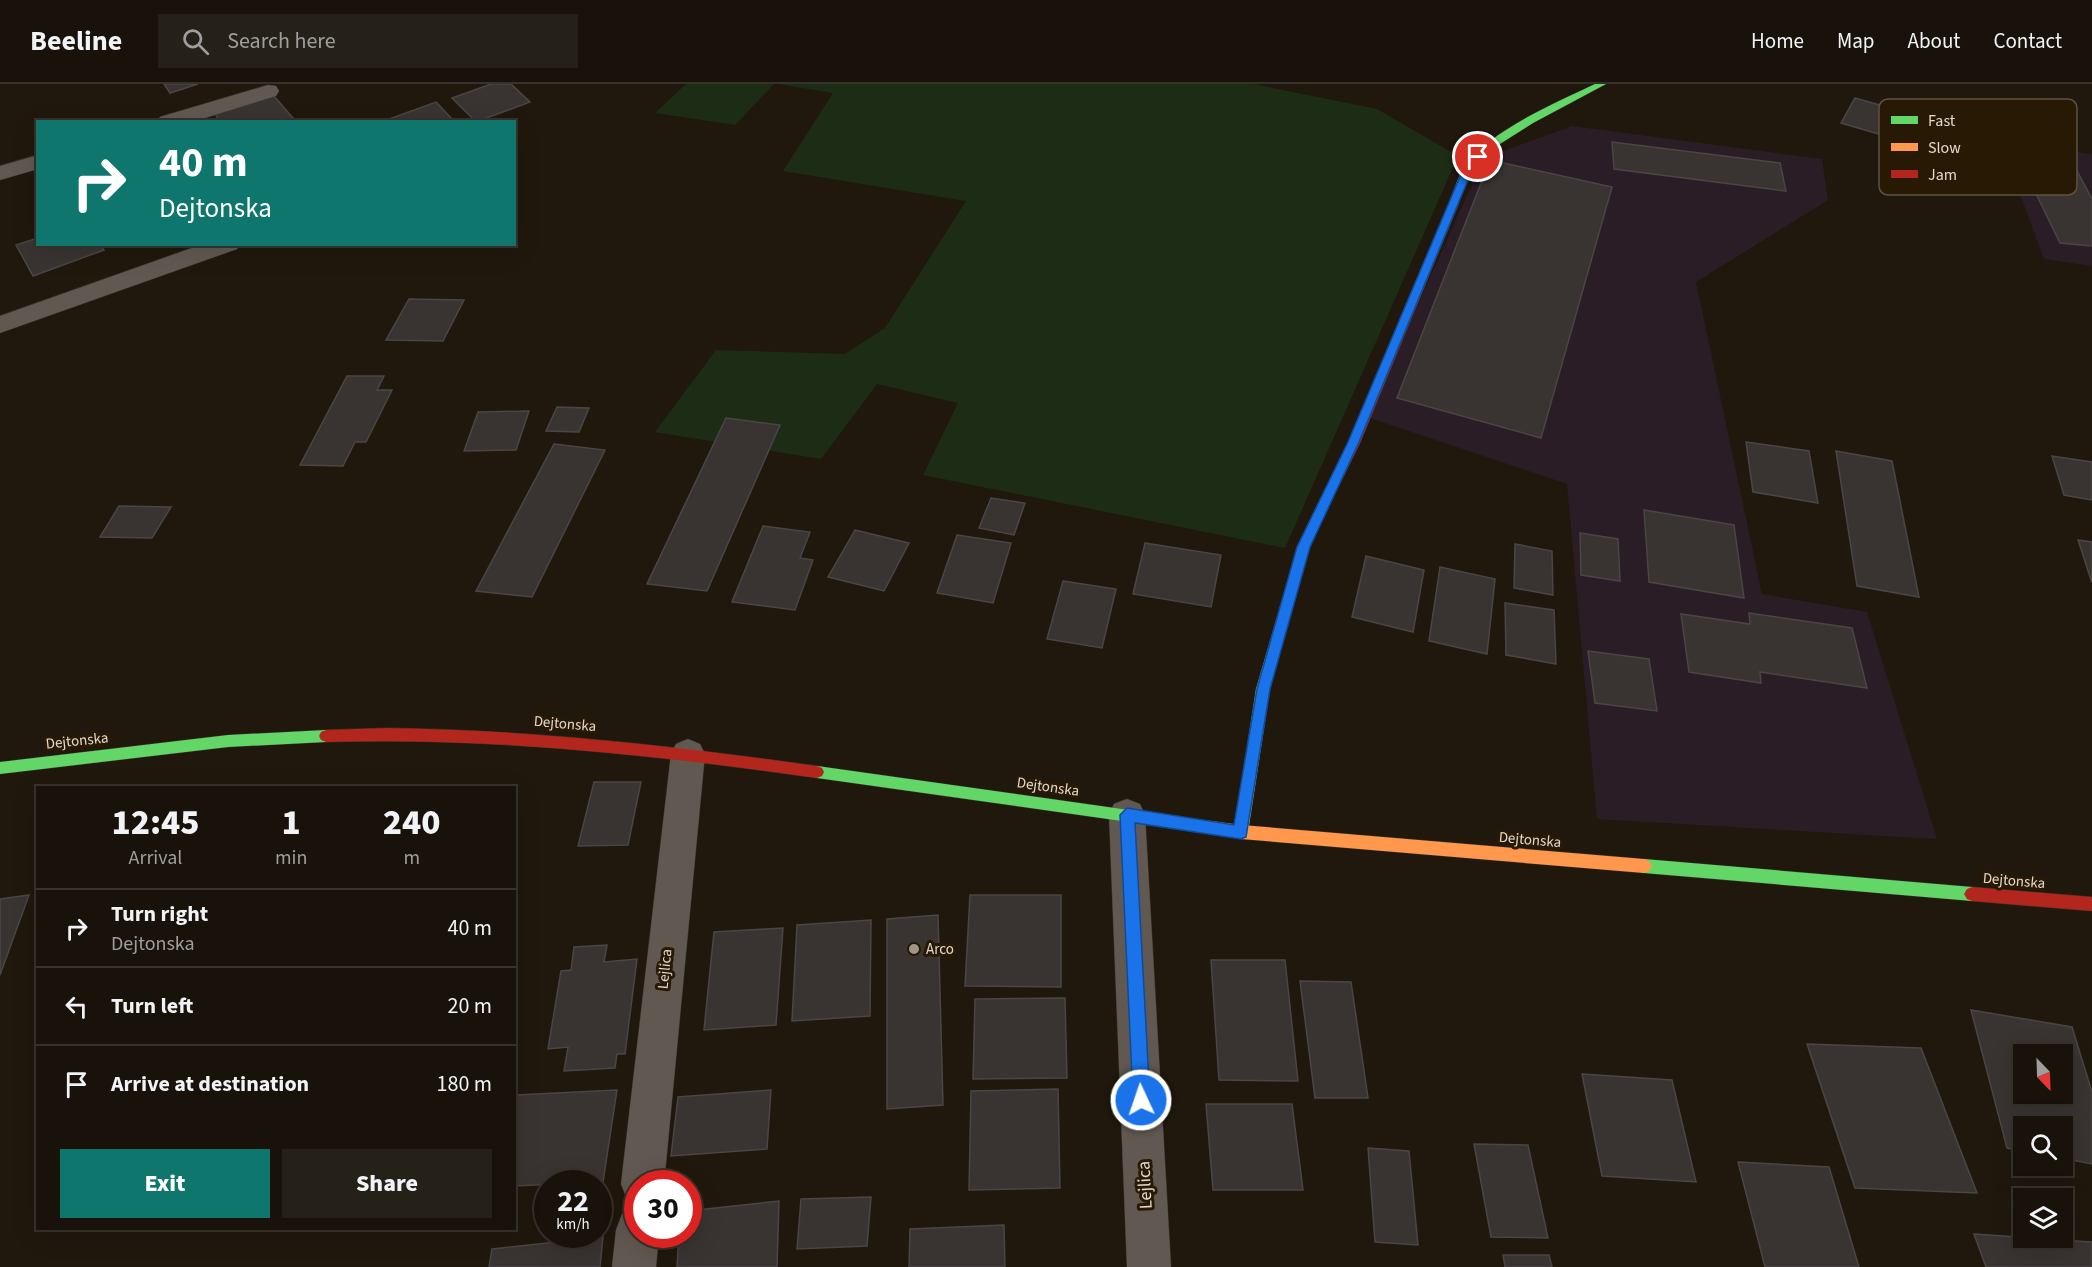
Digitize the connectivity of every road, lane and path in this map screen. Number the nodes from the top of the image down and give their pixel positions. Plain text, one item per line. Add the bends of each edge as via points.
1 (1602, 84) edge
2 (268, 91) dead end
3 (174, 120) edge
4 (36, 163) edge
5 (0, 173) edge
6 (222, 246) edge
7 (0, 325) edge
8 (688, 754) junction
9 (0, 768) edge
10 (1127, 815) junction
11 (1241, 832) junction
12 (2092, 904) edge
13 (643, 1170) edge
14 (636, 1248) edge
15 (634, 1267) edge
16 (1149, 1267) edge

1 - 11 main road via 1512,132 1487,148 1469,167 1354,442 1304,547 1263,689
2 - 3 street
4 - 5 street
6 - 7 street
8 - 9 main road, Dejtonska via 559,739 404,732 228,741
8 - 10 main road, Dejtonska
8 - 13 street, Lejlica
10 - 11 main road, Dejtonska
10 - 16 street, Lejlica
11 - 12 main road, Dejtonska
14 - 15 street

